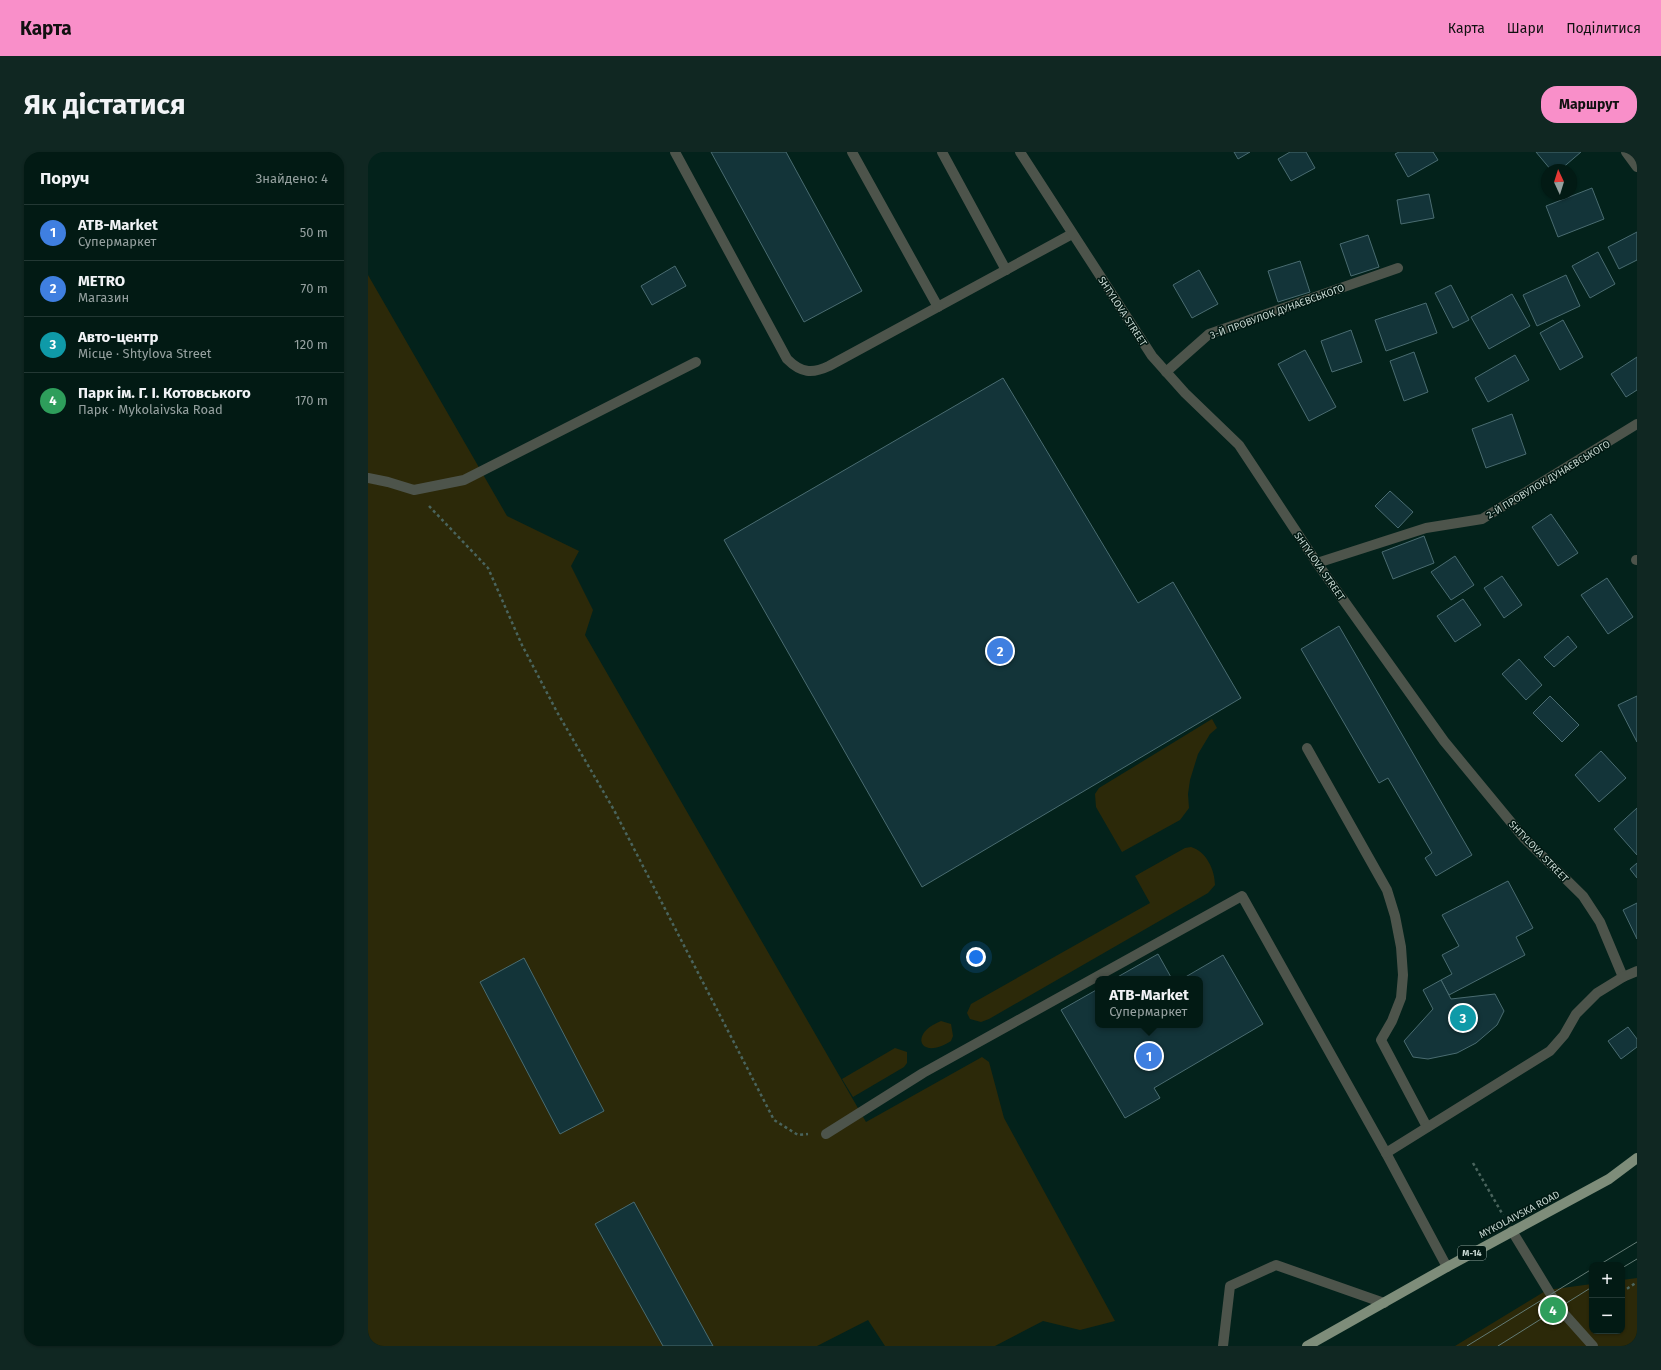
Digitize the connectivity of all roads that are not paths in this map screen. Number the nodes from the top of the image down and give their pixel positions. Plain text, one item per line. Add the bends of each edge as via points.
1 (675, 152) edge
2 (852, 152) edge
3 (942, 152) edge
4 (1020, 152) edge
5 (1626, 152) edge
6 (1637, 167) edge
7 (1072, 234) junction
8 (1398, 268) dead end
9 (1006, 270) junction
10 (938, 307) junction
11 (696, 362) dead end
12 (1166, 372) junction
13 (1637, 424) edge
14 (368, 478) edge
15 (1317, 563) junction
16 (1307, 748) dead end
17 (1637, 971) edge
18 (1098, 976) edge
19 (1623, 977) junction
20 (1095, 978) edge
21 (1427, 1128) junction
22 (826, 1134) road end
23 (1386, 1153) junction
24 (1637, 1158) edge
25 (1512, 1231) junction
26 (1447, 1267) junction
27 (1384, 1302) junction
28 (1223, 1346) edge
29 (1307, 1346) edge
30 (1593, 1346) edge

1 - 10 street via 787,359 796,367 805,372 818,371
2 - 10 street
3 - 9 street
4 - 7 street, SHTYLOVA STREET
5 - 6 street
7 - 9 street
7 - 12 street, SHTYLOVA STREET via 1152,356
8 - 12 street, 3-Й ПРОВУЛОК ДУНАЄВСЬКОГО via 1209,334
9 - 10 street
11 - 14 street via 464,480 414,490
12 - 15 street, SHTYLOVA STREET via 1239,445
13 - 15 street, 2-Й ПРОВУЛОК ДУНАЄВСЬКОГО via 1482,519 1426,528
15 - 19 street, SHTYLOVA STREET via 1444,741 1524,838 1583,896 1600,922
16 - 21 street via 1387,890 1400,940 1403,975 1401,998 1381,1040
17 - 19 street
18 - 23 street via 1242,896
19 - 21 street via 1597,993 1576,1014 1564,1035 1550,1051
20 - 22 street via 923,1073
21 - 23 street
23 - 26 street
24 - 25 main road, MYKOLAIVSKA ROAD / М-14 via 1609,1179
25 - 26 main road, MYKOLAIVSKA ROAD / М-14
25 - 30 street via 1559,1308
26 - 27 main road, MYKOLAIVSKA ROAD / М-14
27 - 28 street via 1276,1265 1230,1286
27 - 29 main road, MYKOLAIVSKA ROAD / М-14

